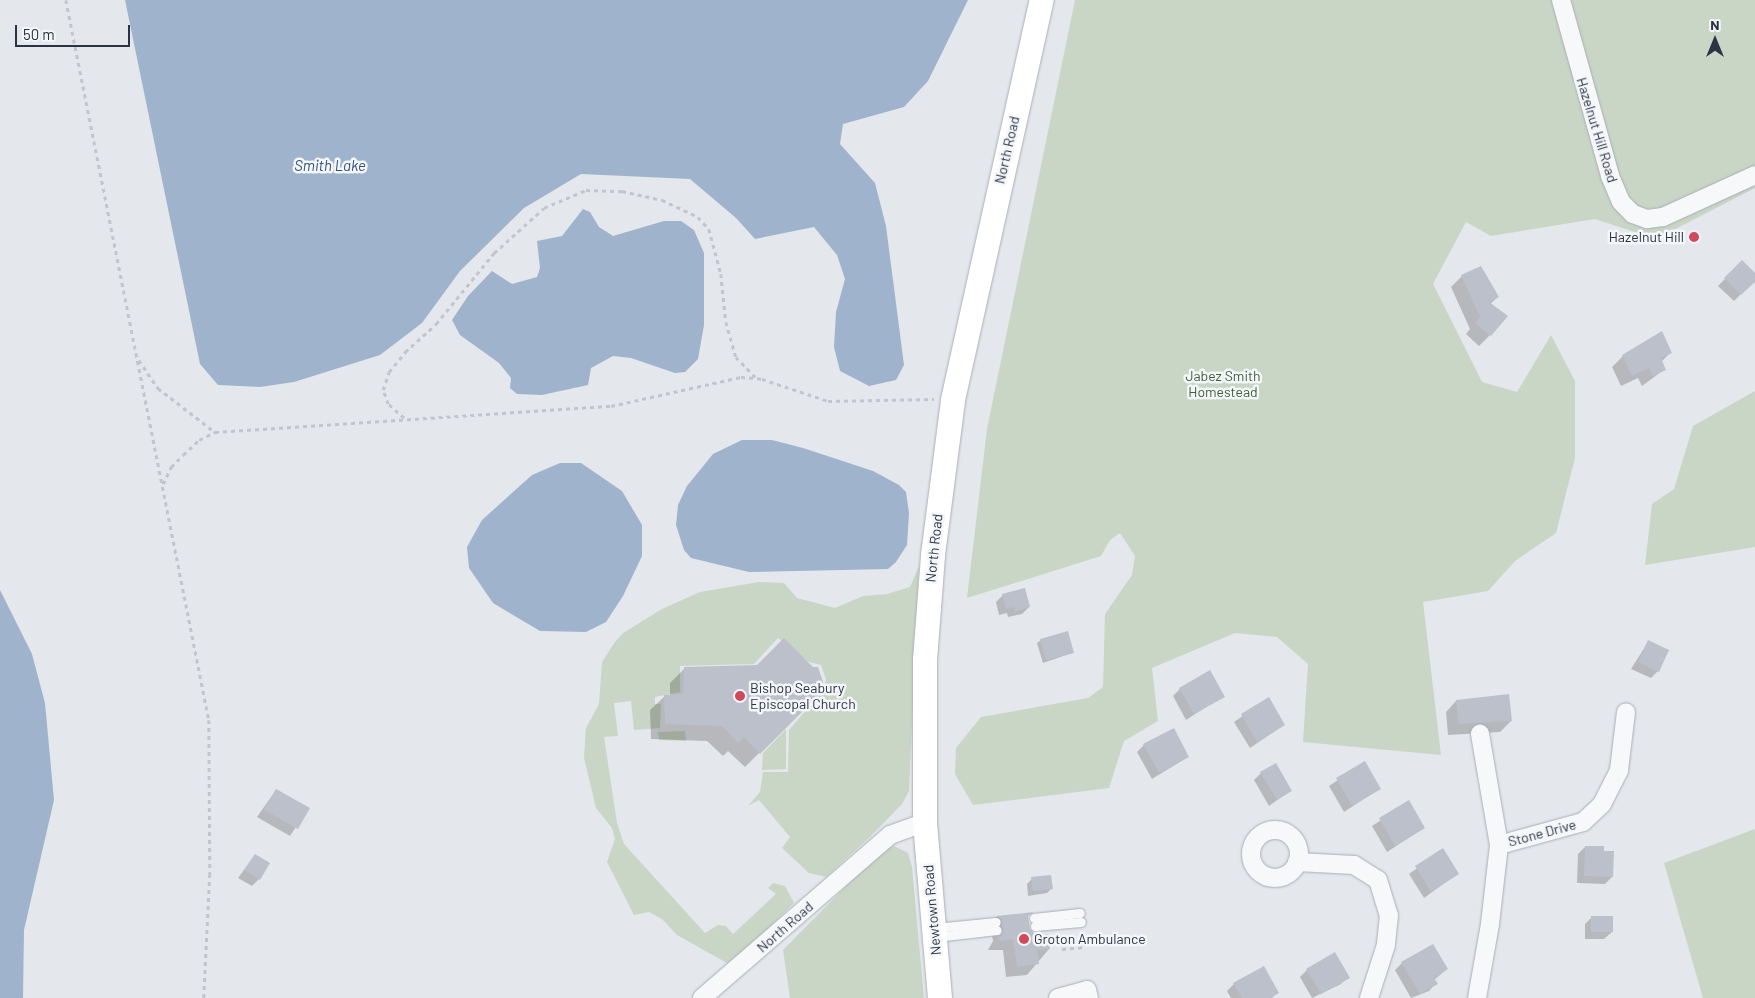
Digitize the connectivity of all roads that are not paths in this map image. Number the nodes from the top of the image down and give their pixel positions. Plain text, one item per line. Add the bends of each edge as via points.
1 (1042, 0) edge
2 (1561, 0) edge
3 (1755, 175) edge
4 (1626, 712) dead end
5 (1480, 734) dead end
6 (925, 822) junction
7 (1499, 845) junction
8 (1298, 862) dead end
9 (1080, 918) dead end
10 (1035, 922) dead end
11 (997, 926) dead end
12 (933, 933) junction
13 (702, 998) edge
14 (940, 998) edge
15 (1058, 998) edge
16 (1090, 998) edge
17 (1369, 998) edge
18 (1477, 998) edge

1 - 6 main road, North Road via 953,400 929,597 925,660
2 - 3 street, Hazelnut Hill Road via 1610,176 1621,202 1633,214 1647,219 1663,217
4 - 7 street, Stone Drive via 1619,770 1602,804 1583,822
5 - 7 street, Stone Drive
6 - 12 main road, Newtown Road
6 - 13 street, North Road via 890,835
7 - 18 street, Stone Drive
8 - 17 street via 1354,865 1378,880 1389,915 1386,945
9 - 10 lane
11 - 12 lane
12 - 14 main road, Newtown Road
15 - 16 street via 1087,990

